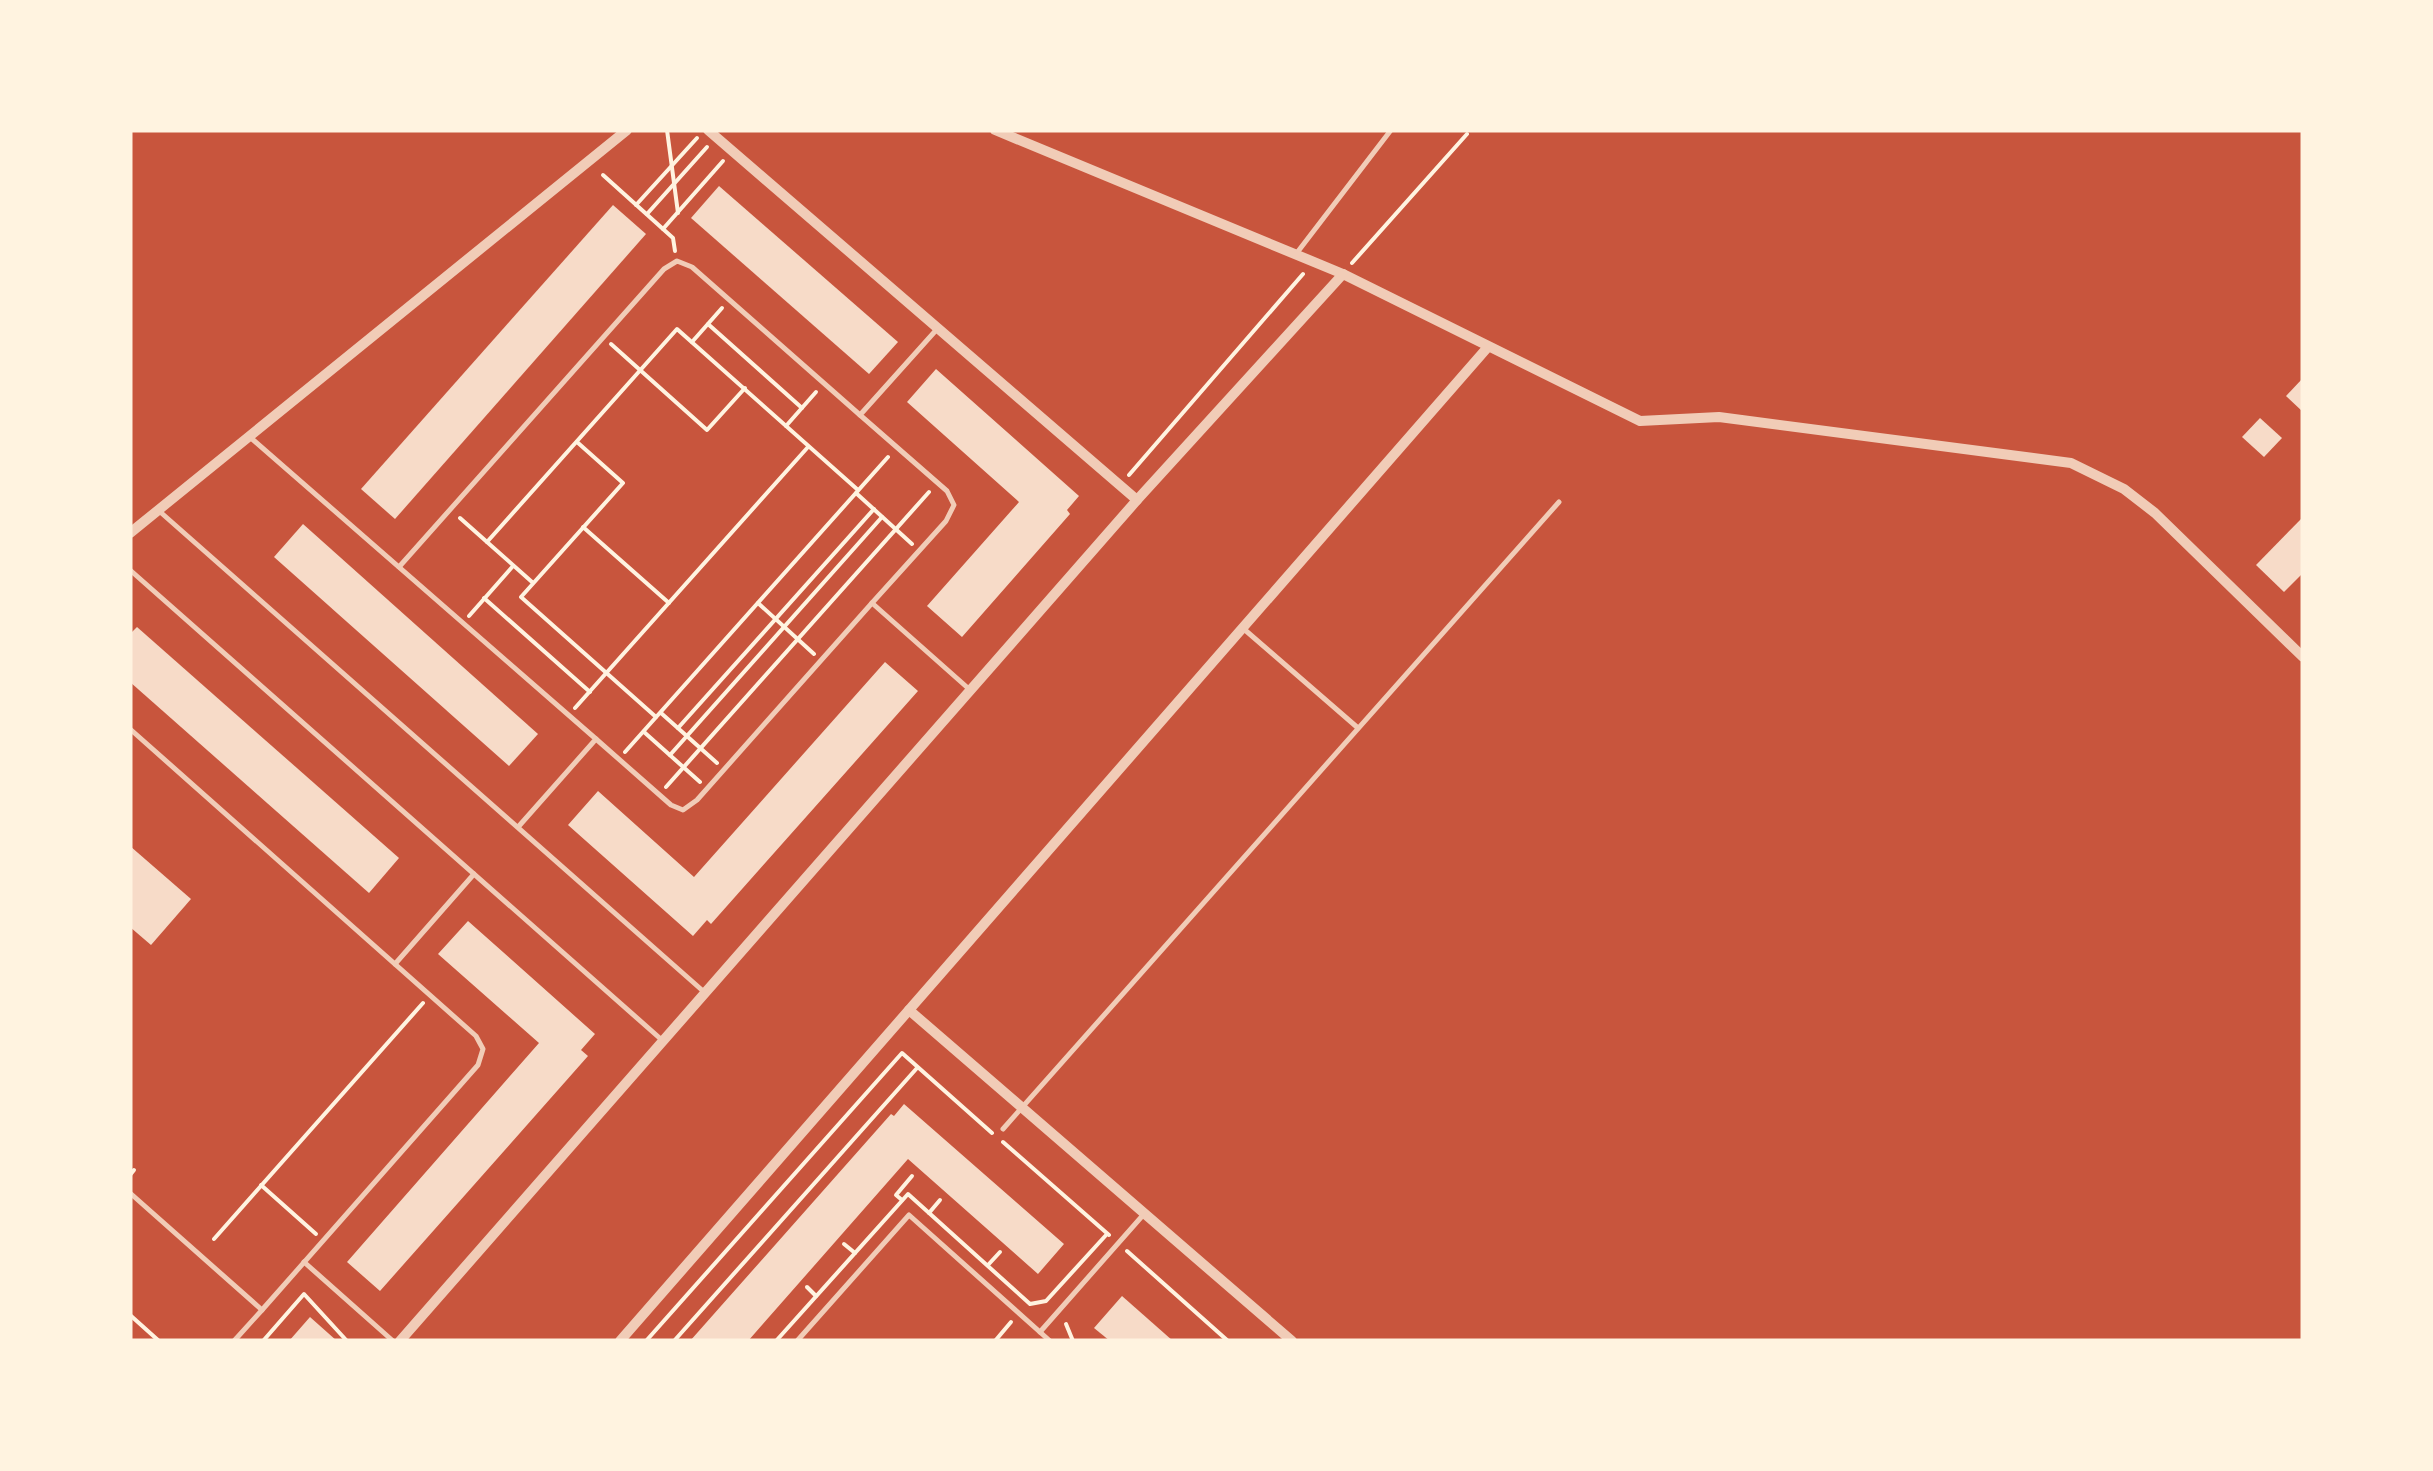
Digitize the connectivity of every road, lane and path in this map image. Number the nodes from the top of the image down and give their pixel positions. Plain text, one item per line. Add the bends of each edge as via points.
1 (627, 130) edge
2 (667, 130) edge
3 (995, 130) edge
4 (1391, 130) edge
5 (704, 132) edge
6 (1467, 134) dead end
7 (709, 144) dead end
8 (726, 158) dead end
9 (672, 165) junction
10 (603, 175) dead end
11 (674, 183) junction
12 (636, 205) junction
13 (678, 212) junction
14 (647, 214) junction
15 (664, 229) junction
16 (1296, 254) junction
17 (676, 261) junction
18 (1313, 261) junction
19 (1342, 274) junction
20 (730, 300) junction
21 (708, 324) junction
22 (938, 328) junction
23 (603, 338) junction
24 (692, 342) junction
25 (1487, 348) junction
26 (640, 370) junction
27 (824, 383) junction
28 (745, 388) junction
29 (802, 408) junction
30 (860, 415) junction
31 (786, 426) junction
32 (249, 436) junction
33 (577, 442) junction
34 (809, 446) junction
35 (896, 447) junction
36 (937, 483) junction
37 (1120, 485) junction
38 (857, 491) junction
39 (1137, 500) junction
40 (1560, 502) dead end
41 (450, 509) junction
42 (874, 509) junction
43 (158, 510) junction
44 (882, 517) junction
45 (583, 527) junction
46 (896, 529) junction
47 (130, 533) edge
48 (487, 542) junction
49 (919, 550) junction
50 (514, 566) junction
51 (398, 567) junction
52 (130, 570) edge
53 (534, 584) junction
54 (484, 598) junction
55 (758, 603) junction
56 (872, 603) junction
57 (669, 604) junction
58 (775, 619) junction
59 (462, 623) junction
60 (784, 627) junction
61 (1245, 630) junction
62 (798, 639) junction
63 (2303, 657) edge
64 (822, 660) junction
65 (607, 673) junction
66 (970, 690) junction
67 (590, 692) junction
68 (658, 715) junction
69 (569, 716) junction
70 (678, 728) junction
71 (1358, 728) junction
72 (130, 729) edge
73 (643, 731) junction
74 (687, 736) junction
75 (596, 740) junction
76 (701, 748) junction
77 (670, 755) junction
78 (618, 759) junction
79 (684, 767) junction
80 (724, 769) junction
81 (708, 788) junction
82 (660, 795) junction
83 (518, 828) junction
84 (474, 874) junction
85 (394, 964) junction
86 (705, 993) junction
87 (430, 996) junction
88 (908, 1010) junction
89 (663, 1041) junction
90 (918, 1067) junction
91 (1022, 1107) junction
92 (1003, 1129) dead end
93 (912, 1176) dead end
94 (262, 1185) junction
95 (130, 1193) edge
96 (902, 1200) junction
97 (940, 1200) dead end
98 (929, 1212) junction
99 (1145, 1214) junction
100 (1107, 1234) junction
101 (214, 1239) dead end
102 (323, 1240) junction
103 (844, 1244) dead end
104 (1119, 1244) junction
105 (1000, 1252) dead end
106 (855, 1253) junction
107 (304, 1262) junction
108 (988, 1266) junction
109 (807, 1287) dead end
110 (816, 1296) junction
111 (262, 1310) junction
112 (130, 1316) edge
113 (1040, 1332) junction
114 (264, 1340) edge
115 (159, 1341) edge
116 (234, 1341) edge
117 (346, 1341) edge
118 (396, 1341) edge
119 (620, 1341) edge
120 (646, 1341) edge
121 (674, 1341) edge
122 (776, 1341) edge
123 (797, 1341) edge
124 (1050, 1341) edge
125 (1228, 1341) edge
126 (1292, 1341) edge

1 - 32 street
2 - 9 path
3 - 16 street
4 - 16 lane
5 - 9 path
5 - 22 street
6 - 19 path
7 - 11 path
8 - 13 path
9 - 11 path
9 - 12 path
10 - 12 path
11 - 13 path
11 - 14 path
12 - 14 path
13 - 15 path
14 - 15 path
15 - 17 path via 673,238
16 - 18 street
17 - 20 lane
17 - 23 lane
18 - 19 street
18 - 37 path
19 - 25 street
19 - 39 street
20 - 21 path
20 - 27 lane
21 - 24 path
21 - 29 path
22 - 30 lane
22 - 37 street
23 - 26 path
23 - 41 lane
24 - 26 path via 678,329
24 - 28 path
25 - 61 street
25 - 63 street via 1640,420 1719,418 2071,463 2155,512
26 - 28 path via 708,430
26 - 33 path
27 - 29 path
27 - 30 lane
28 - 31 path
29 - 31 path
30 - 35 lane
31 - 34 path
32 - 43 street
32 - 51 lane
33 - 45 path via 622,483
33 - 48 path
34 - 38 path
34 - 57 path
35 - 36 lane
35 - 38 path
36 - 46 path
36 - 49 lane via 954,506
37 - 39 street
38 - 42 path
38 - 55 path
39 - 66 street
40 - 71 lane
41 - 48 path
41 - 51 lane
42 - 44 path
42 - 58 path
43 - 47 street
43 - 83 lane
44 - 46 path
44 - 60 path
45 - 53 path
45 - 57 path
46 - 49 path
46 - 62 path
48 - 50 path
49 - 56 lane
50 - 53 path
50 - 54 path
51 - 59 lane
52 - 84 lane
53 - 65 path via 521,597
54 - 59 path
54 - 67 path
55 - 58 path
55 - 68 path
56 - 64 lane
56 - 66 lane
57 - 65 path
58 - 60 path
58 - 70 path
59 - 69 lane
60 - 62 path
60 - 74 path
61 - 71 lane
61 - 88 street
62 - 64 path
62 - 76 path
64 - 80 lane
65 - 67 path
65 - 68 path
66 - 86 street
67 - 69 path
68 - 70 path
68 - 73 path
69 - 75 lane
70 - 74 path
71 - 91 lane
72 - 85 lane
73 - 77 path
73 - 78 path
74 - 76 path
74 - 77 path
75 - 78 lane
75 - 83 lane
76 - 79 path
76 - 80 path
77 - 79 path
78 - 82 lane
79 - 81 path
79 - 82 path
80 - 81 lane
81 - 82 lane via 683,810
83 - 86 lane
84 - 85 lane
84 - 89 lane
85 - 87 lane
86 - 89 street
87 - 94 path
87 - 102 lane via 476,1036 483,1049 478,1065
88 - 91 street
88 - 119 street
89 - 118 street
90 - 100 path
90 - 120 path via 902,1053
90 - 121 path
91 - 92 lane
91 - 99 street
93 - 96 path via 896,1194
94 - 101 path
94 - 102 path
95 - 111 lane
96 - 98 path via 908,1194
96 - 106 path
97 - 98 path
98 - 108 path
99 - 104 lane
99 - 126 street
100 - 104 path
100 - 108 path via 1038,1305
102 - 107 lane
103 - 106 path
104 - 113 lane
104 - 125 path
105 - 108 path
106 - 110 path
107 - 111 lane
107 - 118 lane
109 - 110 path
110 - 122 path
111 - 116 lane
112 - 115 path
113 - 123 lane via 909,1215
113 - 124 lane
114 - 117 path via 304,1294

